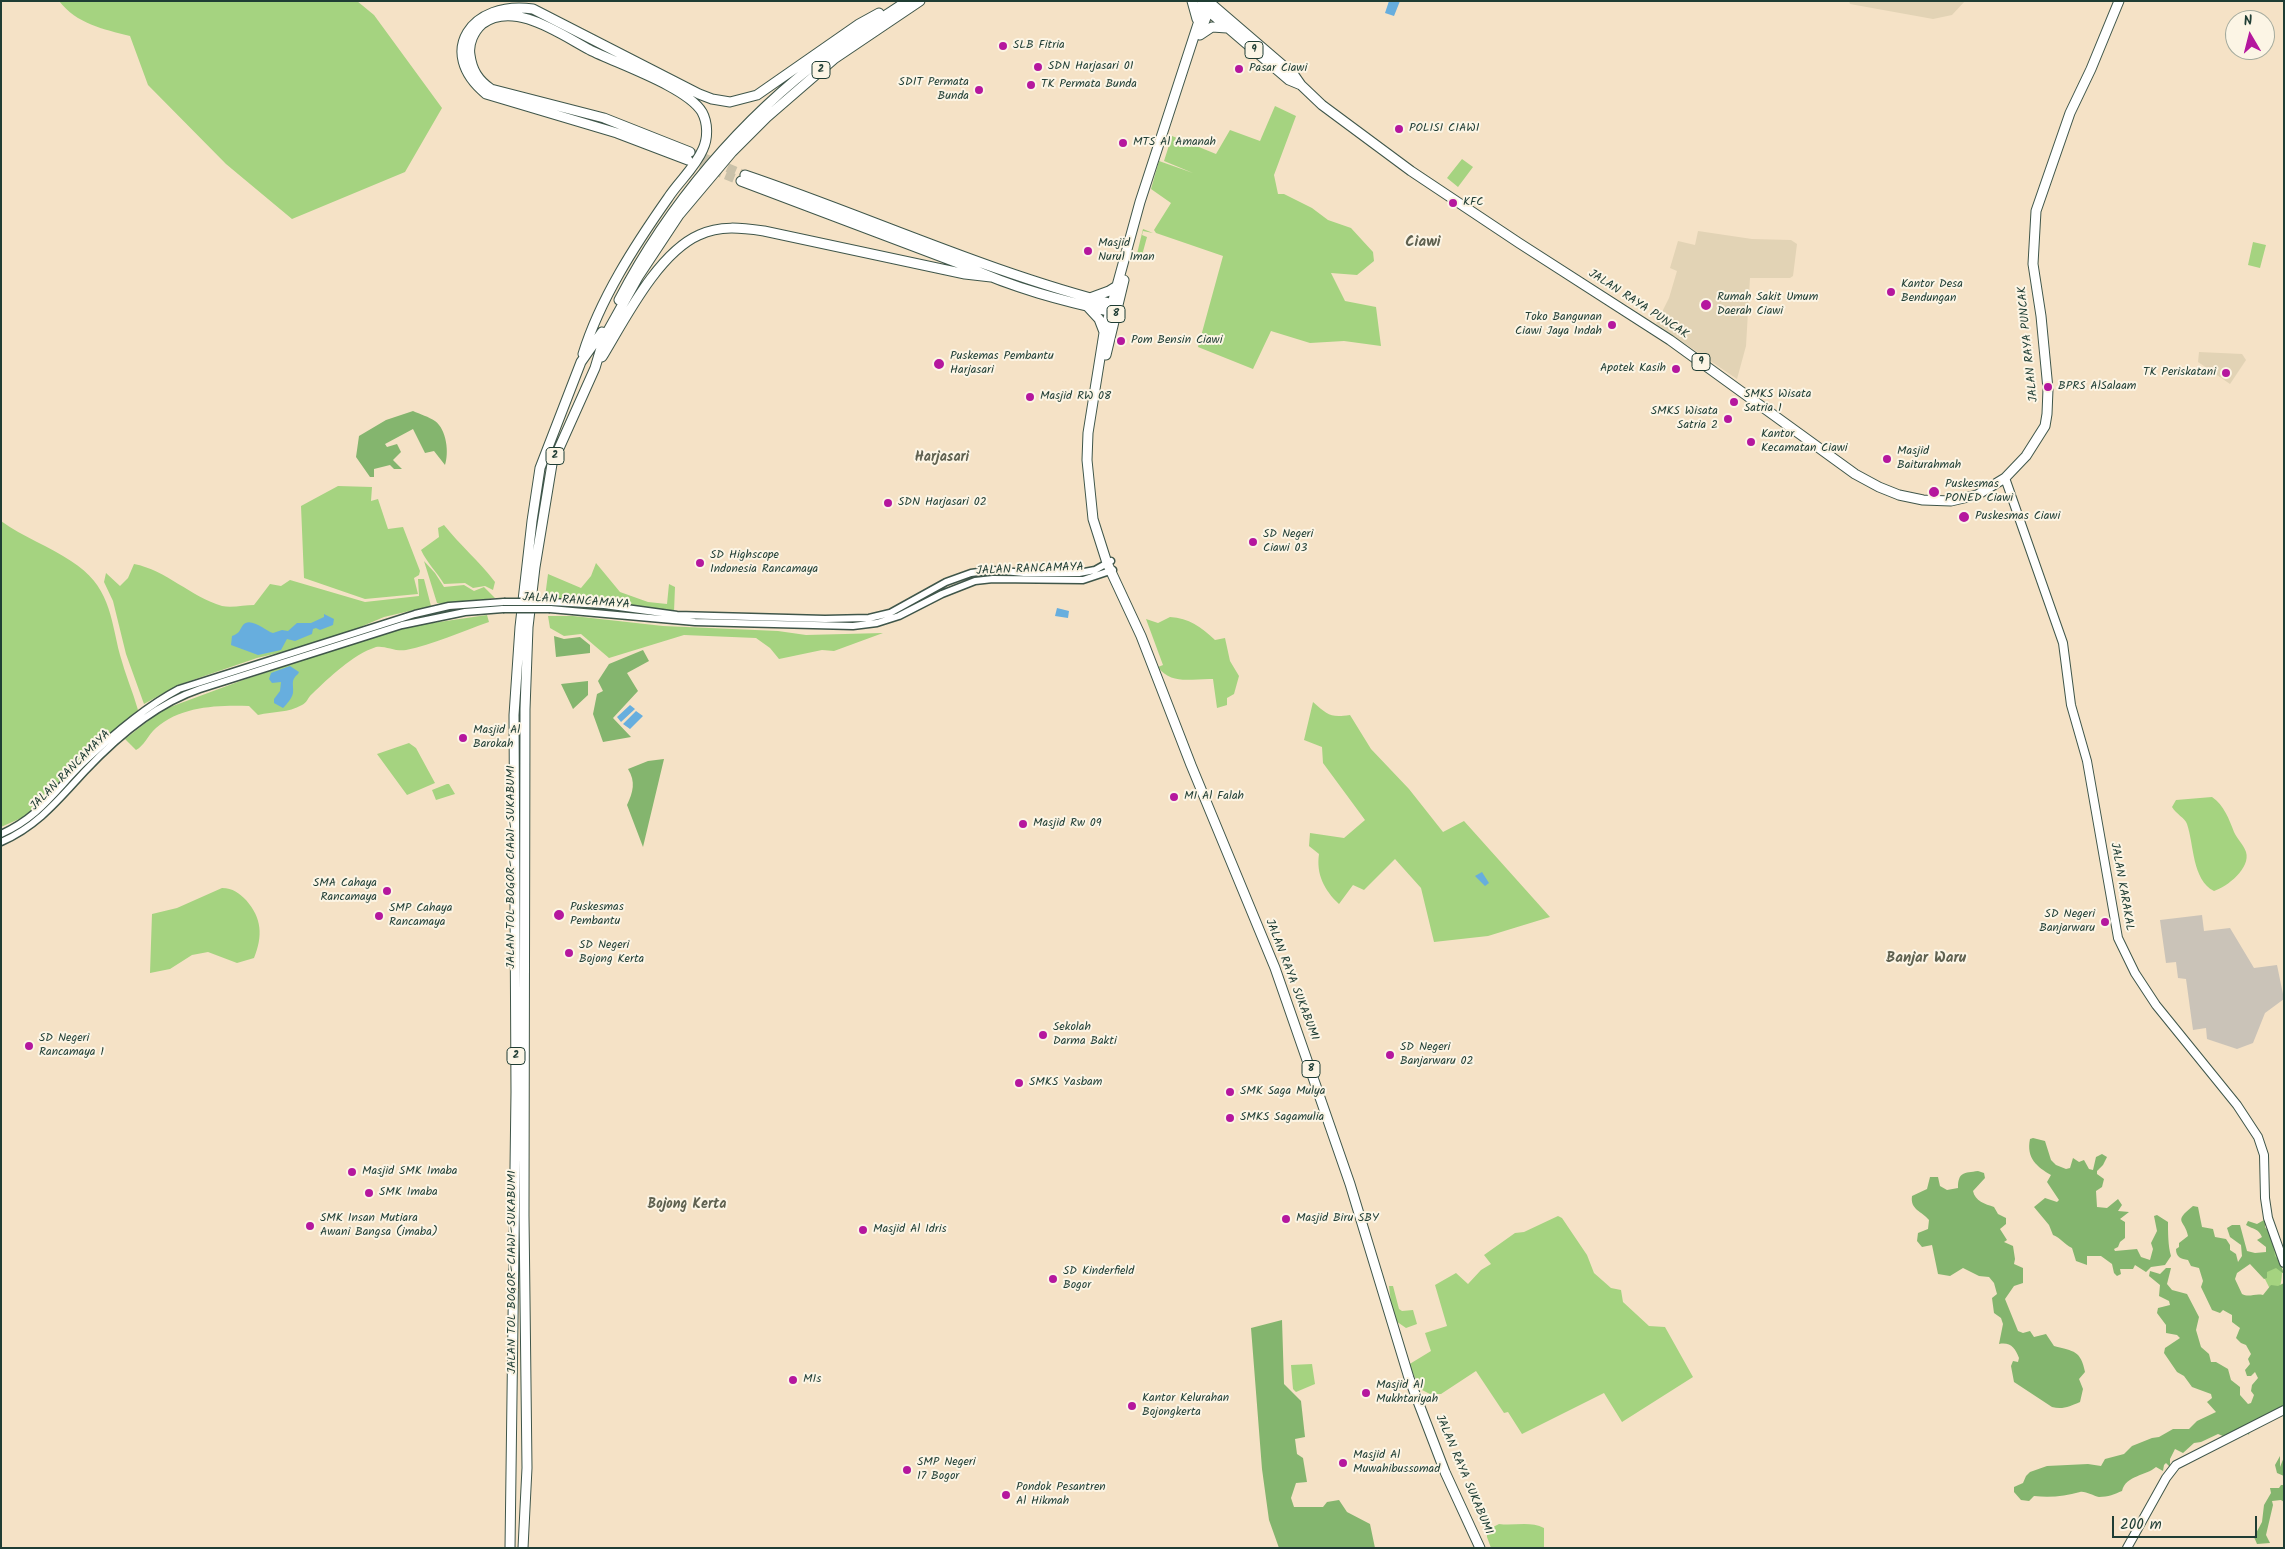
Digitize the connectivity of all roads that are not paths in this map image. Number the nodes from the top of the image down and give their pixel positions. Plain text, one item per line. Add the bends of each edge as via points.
1 (906, 1) edge
2 (920, 1) edge
3 (1192, 1) edge
4 (1221, 1) edge
5 (2119, 1) edge
6 (1206, 3) edge
7 (1198, 24) junction
8 (1230, 24) junction
9 (1200, 36) junction
10 (683, 204) junction
11 (636, 275) junction
12 (991, 277) junction
13 (1117, 286) junction
14 (1087, 302) junction
15 (1114, 308) junction
16 (1104, 333) junction
17 (581, 362) junction
18 (595, 368) junction
19 (2005, 478) junction
20 (532, 551) junction
21 (531, 566) junction
22 (1111, 566) junction
23 (551, 605) junction
24 (421, 616) junction
25 (265, 664) junction
26 (1, 834) edge
27 (1, 842) edge
28 (2284, 1263) edge
29 (2284, 1410) edge
30 (510, 1548) edge
31 (523, 1548) edge
32 (1480, 1548) edge
33 (2127, 1548) edge

1 - 10 highway, JALAN TOL BOGOR–CIAWI–SUKABUMI / 2 via 793,82 726,146
1 - 17 highway via 859,24 757,95 730,102 699,94 533,8 519,5 494,8 483,12 470,26 463,47 464,67 474,84 486,94 689,156 604,118 491,89 483,84 475,73 469,51 476,30 492,15 522,14 670,88 693,102 705,120 705,143 622,271 590,330
2 - 10 highway, JALAN TOL BOGOR–CIAWI–SUKABUMI / 2 via 834,59 796,91
3 - 7 highway
4 - 8 highway
5 - 19 highway, JALAN RAYA PUNCAK / 9 via 2092,69 2070,113 2039,199 2033,264 2048,401 2044,426 2026,456
6 - 7 highway, 8
6 - 8 highway, 9
6 - 9 highway, 8
7 - 13 highway, JALAN RAYA SUKABUMI / 8 via 1140,202
8 - 9 highway via 1212,27
8 - 19 highway, JALAN RAYA PUNCAK / 9 via 1289,80 1301,85 1322,105 1411,171 1677,345 1868,482 1899,495 1940,501 1977,495
9 - 15 highway, JALAN RAYA SUKABUMI / 8 via 1146,197
10 - 11 highway, JALAN TOL BOGOR–CIAWI–SUKABUMI / 2
11 - 17 highway, JALAN TOL BOGOR–CIAWI–SUKABUMI / 2
11 - 18 highway, JALAN TOL BOGOR–CIAWI–SUKABUMI / 2 via 604,338
12 - 14 highway via 1039,294
12 - 14 highway via 743,178
12 - 18 highway via 823,242 736,227 720,229 700,234 678,248 648,285
13 - 14 highway
13 - 15 highway, JALAN RAYA SUKABUMI / 8
14 - 15 highway
14 - 16 highway
15 - 16 highway, JALAN RAYA SUKABUMI / 8
15 - 22 highway, JALAN RAYA SUKABUMI / 8 via 1096,404 1091,461 1098,519
16 - 22 highway, JALAN RAYA SUKABUMI / 8 via 1092,403 1088,460 1093,519
17 - 20 highway, JALAN TOL BOGOR–CIAWI–SUKABUMI / 2 via 540,468
18 - 20 highway, JALAN TOL BOGOR–CIAWI–SUKABUMI / 2 via 552,464
19 - 28 main road, JALAN KARAKAL via 2063,643 2071,705 2088,761 2118,938 2134,973 2152,999 2258,1136 2264,1154 2268,1218
20 - 21 highway, JALAN TOL BOGOR–CIAWI–SUKABUMI / 2
21 - 30 highway, JALAN TOL BOGOR–CIAWI–SUKABUMI / 2 via 514,716 516,1092
21 - 31 highway, JALAN TOL BOGOR–CIAWI–SUKABUMI / 2 via 525,710 527,1468
22 - 23 street, JALAN RANCAMAYA via 1079,573 1034,574 993,570 971,573 946,582 890,613 869,618 677,615 604,605
22 - 32 highway, JALAN RAYA SUKABUMI / 8 via 1275,968 1350,1184 1409,1378 1445,1472
23 - 24 street, JALAN RANCAMAYA, bridge
23 - 24 street, JALAN RANCAMAYA, bridge via 504,602 449,606
24 - 25 street, JALAN RANCAMAYA
25 - 26 street, JALAN RANCAMAYA via 188,685 150,706 86,760 42,809
25 - 27 street, JALAN RANCAMAYA via 193,691 155,710 88,767 41,818
29 - 33 main road via 2176,1465

